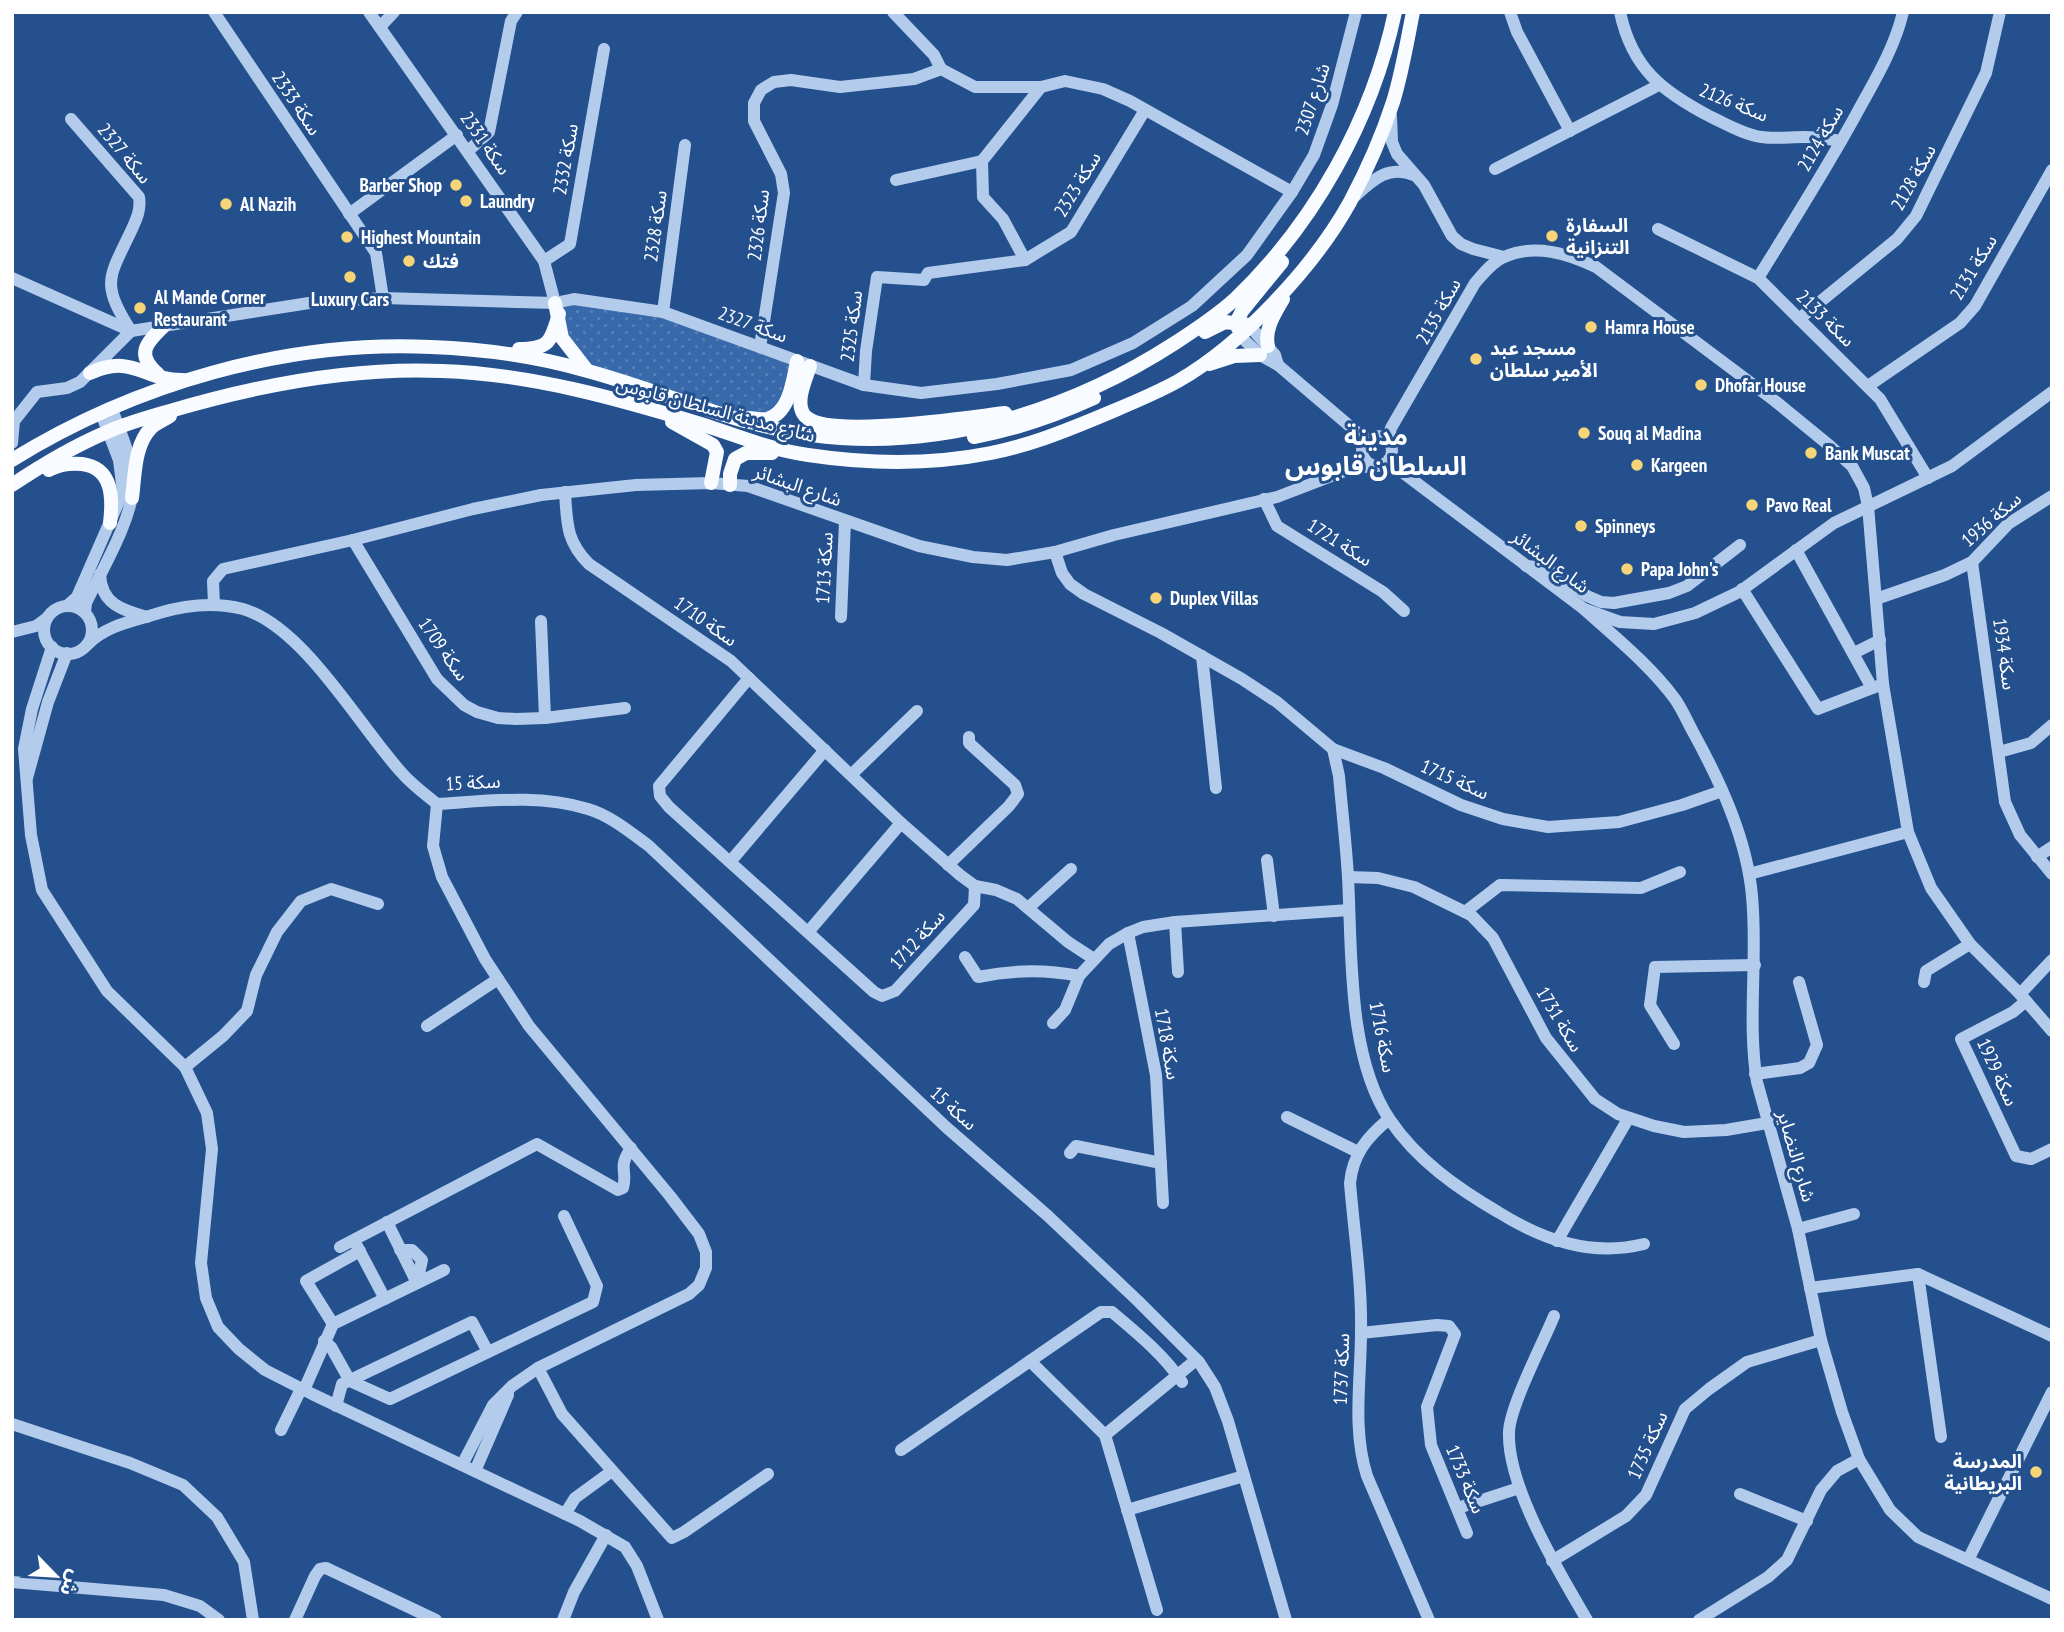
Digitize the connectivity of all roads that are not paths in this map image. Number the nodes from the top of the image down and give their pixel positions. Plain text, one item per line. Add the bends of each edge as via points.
1 (214, 12) edge
2 (369, 12) edge
3 (394, 12) edge
4 (517, 12) edge
5 (893, 12) edge
6 (1356, 12) edge
7 (1395, 12) edge
8 (1413, 12) edge
9 (1510, 12) edge
10 (1620, 12) edge
11 (1903, 12) edge
12 (2000, 12) edge
13 (380, 27) junction
14 (604, 49) dead end
15 (941, 69) junction
16 (1659, 85) junction
17 (1041, 87) junction
18 (1393, 101) junction
19 (1145, 110) junction
20 (1363, 112) junction
21 (71, 119) dead end
22 (1570, 131) junction
23 (457, 135) junction
24 (1842, 141) junction
25 (685, 145) dead end
26 (468, 150) junction
27 (982, 161) junction
28 (1495, 169) dead end
29 (2052, 170) edge
30 (1414, 175) junction
31 (895, 180) dead end
32 (1292, 192) junction
33 (1351, 199) junction
34 (349, 214) junction
35 (1658, 229) dead end
36 (1504, 257) junction
37 (1025, 260) junction
38 (544, 261) junction
39 (1297, 276) junction
40 (12, 278) edge
41 (1758, 278) junction
42 (924, 279) joint
43 (383, 298) junction
44 (557, 308) junction
45 (663, 312) junction
46 (1799, 319) junction
47 (163, 327) junction
48 (1242, 327) junction
49 (131, 331) junction
50 (760, 347) junction
51 (466, 349) junction
52 (1264, 351) junction
53 (803, 363) junction
54 (587, 370) junction
55 (1192, 372) junction
56 (90, 373) junction
57 (162, 377) junction
58 (190, 380) junction
59 (864, 385) junction
60 (1868, 386) junction
61 (2052, 392) edge
62 (191, 405) junction
63 (1045, 408) junction
64 (106, 411) junction
65 (653, 411) junction
66 (725, 415) junction
67 (113, 429) junction
68 (1386, 435) junction
69 (855, 439) junction
70 (12, 443) edge
71 (1364, 446) junction
72 (796, 453) junction
73 (12, 460) edge
74 (1388, 460) junction
75 (1371, 466) junction
76 (1350, 469) junction
77 (1928, 478) junction
78 (711, 483) junction
79 (12, 485) edge
80 (730, 485) junction
81 (565, 492) junction
82 (12, 494) edge
83 (2052, 496) edge
84 (132, 498) junction
85 (1264, 499) junction
86 (1868, 506) junction
87 (845, 521) junction
88 (110, 523) junction
89 (353, 540) junction
90 (1740, 545) dead end
91 (1796, 550) junction
92 (1055, 552) junction
93 (1972, 562) junction
94 (1531, 566) junction
95 (100, 573) junction
96 (1742, 589) junction
97 (1876, 599) junction
98 (68, 605) junction
99 (214, 605) junction
100 (1584, 609) junction
101 (1404, 611) dead end
102 (87, 616) junction
103 (147, 617) junction
104 (841, 617) dead end
105 (47, 618) junction
106 (541, 621) dead end
107 (1634, 623) junction
108 (110, 628) junction
109 (14, 631) edge
110 (1880, 640) junction
111 (87, 645) junction
112 (50, 646) junction
113 (1626, 647) junction
114 (67, 653) junction
115 (1854, 653) junction
116 (1202, 656) junction
117 (749, 678) junction
118 (1878, 686) junction
119 (625, 708) dead end
120 (917, 711) dead end
121 (545, 718) junction
122 (2052, 724) edge
123 (969, 737) dead end
124 (1333, 749) junction
125 (825, 750) junction
126 (1999, 752) junction
127 (852, 774) junction
128 (26, 778) junction
129 (1216, 788) dead end
130 (1722, 791) junction
131 (437, 804) junction
132 (901, 823) junction
133 (1908, 831) junction
134 (2052, 847) edge
135 (2037, 856) junction
136 (1267, 860) dead end
137 (730, 862) junction
138 (948, 865) junction
139 (1070, 869) dead end
140 (1680, 872) dead end
141 (1749, 874) junction
142 (2052, 874) edge
143 (1348, 877) junction
144 (975, 886) junction
145 (378, 904) dead end
146 (1028, 908) junction
147 (1349, 910) junction
148 (1465, 912) junction
149 (1273, 916) junction
150 (1175, 922) junction
151 (809, 931) junction
152 (1128, 933) junction
153 (1970, 944) junction
154 (965, 957) dead end
155 (1094, 959) junction
156 (2052, 960) edge
157 (1755, 965) junction
158 (1178, 972) dead end
159 (1079, 976) junction
160 (498, 979) junction
161 (1799, 982) dead end
162 (1924, 982) dead end
163 (2023, 997) junction
164 (1053, 1023) dead end
165 (427, 1026) dead end
166 (2052, 1031) edge
167 (1674, 1044) dead end
168 (185, 1067) junction
169 (1755, 1074) junction
170 (1287, 1117) dead end
171 (1389, 1119) junction
172 (1628, 1119) junction
173 (1767, 1123) junction
174 (631, 1148) junction
175 (2052, 1149) edge
176 (1358, 1152) junction
177 (1070, 1153) dead end
178 (1161, 1163) junction
179 (1164, 1203) dead end
180 (1854, 1214) dead end
181 (564, 1216) dead end
182 (387, 1222) junction
183 (1798, 1229) junction
184 (1557, 1241) junction
185 (1644, 1244) dead end
186 (357, 1245) junction
187 (340, 1247) dead end
188 (444, 1270) dead end
189 (1918, 1274) junction
190 (417, 1283) junction
191 (1810, 1287) junction
192 (385, 1299) junction
193 (1554, 1316) dead end
194 (333, 1324) junction
195 (1361, 1333) junction
196 (2052, 1336) edge
197 (1821, 1340) junction
198 (324, 1341) junction
199 (488, 1352) junction
200 (1196, 1360) junction
201 (1030, 1361) junction
202 (538, 1368) junction
203 (1180, 1379) junction
204 (350, 1381) junction
205 (512, 1387) junction
206 (303, 1390) junction
207 (2052, 1392) edge
208 (336, 1406) junction
209 (12, 1424) edge
210 (281, 1430) dead end
211 (1105, 1435) junction
212 (1941, 1437) dead end
213 (901, 1450) dead end
214 (1859, 1459) junction
215 (462, 1465) junction
216 (475, 1471) junction
217 (612, 1471) junction
218 (768, 1474) dead end
219 (1244, 1476) junction
220 (1520, 1488) junction
221 (1740, 1494) dead end
222 (1458, 1507) junction
223 (1127, 1510) junction
224 (565, 1514) junction
225 (1807, 1521) junction
226 (1467, 1533) dead end
227 (606, 1535) junction
228 (1968, 1560) junction
229 (1552, 1561) junction
230 (12, 1582) edge
231 (2052, 1599) edge
232 (1157, 1610) dead end
233 (219, 1620) edge
234 (253, 1620) edge
235 (295, 1620) edge
236 (436, 1620) edge
237 (563, 1620) edge
238 (658, 1620) edge
239 (1286, 1620) edge
240 (1429, 1620) edge
241 (1587, 1620) edge
242 (1699, 1620) edge

1 - 34 street, سكة 2333
2 - 13 street, سكة 2331
3 - 13 street
4 - 26 street via 511,21 489,132
5 - 15 street via 934,55
6 - 32 street, 2307 شارع via 1332,105 1314,155
7 - 20 main road, شارع مدينة السلطان قابوس
8 - 18 main road, شارع مدينة السلطان قابوس
9 - 22 street
10 - 16 street, سكة 2126 via 1625,34
11 - 24 street, سكة 2124 via 1878,74
12 - 46 street, سكة 2128 via 1986,73 1916,216 1897,239
13 - 23 street, سكة 2331
14 - 38 street, سكة 2332 via 570,244
15 - 17 street via 975,87
15 - 50 street, سكة 2326 via 914,79 840,87 792,80 774,82 761,90 754,103 754,121 781,174 784,192
16 - 22 street
16 - 24 street, سكة 2126 via 1689,105 1759,137
17 - 19 street via 1065,81 1087,85
17 - 27 street
18 - 30 street via 1392,142
18 - 33 main road, شارع مدينة السلطان قابوس
19 - 32 street
19 - 37 street, سكة 2323 via 1071,232
20 - 48 main road via 1353,152 1282,262 1242,310
20 - 63 main road, شارع مدينة السلطان قابوس via 1300,225 1232,302 1141,365
21 - 49 street, سكة 2327 via 139,197 138,215 110,278 113,299
22 - 28 street
23 - 26 street, سكة 2331
23 - 34 street
24 - 41 street, سكة 2124
25 - 45 street, سكة 2328
26 - 38 street, سكة 2331
27 - 31 street
27 - 37 street via 983,197 1003,219
29 - 60 street, سكة 2131 via 1975,306 1959,323
30 - 33 street via 1391,171 1376,177
30 - 36 street via 1452,236 1461,244
32 - 59 street, سكة 2327 via 1247,255 1192,306 1133,343 1070,370 997,384 921,393
33 - 39 main road, شارع مدينة السلطان قابوس
34 - 43 street, سكة 2333 via 376,253
35 - 41 street, سكة 2133
36 - 68 street, سكة 2135 via 1475,283
36 - 86 street via 1540,251 1568,254 1596,267 1830,446 1852,466
37 - 42 street, سكة 2323 via 928,273
38 - 44 street, سكة 2331
39 - 48 main road, شارع مدينة السلطان قابوس
39 - 52 main road via 1269,328
40 - 49 street
41 - 46 street, سكة 2133
42 - 59 street, سكة 2325 via 877,277
43 - 44 street, سكة 2327
43 - 47 street, سكة 2327 via 309,303
44 - 45 street, سكة 2327 via 574,299
44 - 51 main road via 553,336 538,349
44 - 54 main road via 562,338
45 - 50 street, سكة 2327
46 - 60 street, سكة 2133
47 - 49 street, سكة 2327
47 - 57 main road via 145,350 149,365
48 - 52 street
48 - 55 main road, شارع مدينة السلطان قابوس
48 - 69 main road via 1215,326 1111,390 1051,418 1007,431 923,444 873,444
49 - 56 street
50 - 53 street, سكة 2327
51 - 54 main road, شارع مدينة السلطان قابوس
51 - 58 main road, شارع مدينة السلطان قابوس via 389,346 336,350 282,357
52 - 55 main road via 1219,360
52 - 71 street via 1275,355 1278,365
53 - 59 street, سكة 2327
53 - 63 main road via 801,407 815,422 871,427
53 - 66 main road via 778,412 766,419
54 - 66 main road, شارع مدينة السلطان قابوس
55 - 72 main road, شارع مدينة السلطان قابوس via 1141,400 1061,433 990,453 933,461 875,461
56 - 57 main road via 124,365
56 - 70 street via 67,388 37,392 14,421
57 - 58 main road
58 - 64 main road, شارع مدينة السلطان قابوس
60 - 77 street, سكة 2133
61 - 77 street, شارع البشائر via 1952,466
62 - 65 main road, شارع مدينة السلطان قابوس via 341,375 442,371 514,377
62 - 67 main road, شارع مدينة السلطان قابوس
62 - 84 main road via 151,428 141,443
63 - 69 main road, شارع مدينة السلطان قابوس via 924,437
64 - 67 street
64 - 73 main road, شارع مدينة السلطان قابوس
65 - 72 main road, شارع مدينة السلطان قابوس
65 - 78 main road via 713,445 717,452
66 - 69 main road, شارع مدينة السلطان قابوس via 786,432
67 - 79 main road, شارع مدينة السلطان قابوس
67 - 84 street via 131,467
67 - 88 street via 122,492
68 - 71 street
68 - 74 street via 1391,446
71 - 75 street via 1364,460
71 - 76 street
72 - 80 main road via 746,453 735,459
74 - 75 street, شارع البشائر
74 - 94 street, شارع البشائر
75 - 76 street, شارع البشائر
76 - 85 street, شارع البشائر
77 - 86 street, شارع البشائر
78 - 80 street, شارع البشائر
78 - 81 street, شارع البشائر
80 - 87 street, شارع البشائر via 748,486
81 - 89 street, شارع البشائر via 473,509
81 - 117 street, سكة 1710 via 568,531 583,558
82 - 88 main road via 54,467 90,465 100,471 111,489
83 - 93 street, سكة 1936 via 2008,524
84 - 95 street
85 - 92 street, شارع البشائر
85 - 101 street, سكة 1721 via 1277,526 1383,592
86 - 91 street, شارع البشائر
86 - 97 street
87 - 92 street, شارع البشائر via 919,547 973,557 1007,560
87 - 104 street, سكة 1713
88 - 98 street via 77,597
89 - 99 street, شارع البشائر via 223,569 213,581
89 - 121 street, سكة 1709 via 437,679 451,694 477,712 498,718
90 - 94 street via 1687,586 1614,603 1587,596 1546,568
91 - 96 street, شارع البشائر
91 - 115 street
92 - 116 street, سكة 1715 via 1062,573 1084,594
93 - 97 street, سكة 1936
93 - 126 street, سكة 1934
94 - 100 street, شارع البشائر
95 - 102 street via 86,603
95 - 103 street via 101,586 114,604
96 - 107 street, شارع البشائر via 1695,614 1654,624
96 - 118 street via 1818,709
97 - 110 street
98 - 102 street
98 - 105 street
99 - 103 street via 180,607
99 - 131 street via 244,610 292,640 402,773
100 - 107 street, شارع البشائر
100 - 113 street, شارع النضاير
102 - 108 street
102 - 111 street via 91,637
103 - 108 street
105 - 109 street
105 - 112 street via 44,627
106 - 121 street
107 - 113 street via 1625,638
108 - 111 street
109 - 112 street
110 - 115 street
110 - 118 street
111 - 114 street
112 - 114 street
112 - 128 street via 26,730
113 - 130 street, شارع النضاير via 1675,699
114 - 128 street
115 - 118 street
116 - 124 street, سكة 1715 via 1277,702
116 - 129 street
117 - 125 street, سكة 1710
117 - 137 street, سكة 1712 via 659,786 669,807
118 - 133 street
119 - 121 street, سكة 1709
120 - 127 street
122 - 126 street via 2031,743
123 - 138 street via 969,743 1015,785 1018,794
124 - 130 street, سكة 1715 via 1461,805 1503,820 1548,827 1619,822
124 - 143 street, سكة 1716
125 - 127 street, سكة 1710
125 - 137 street
126 - 135 street, سكة 1934 via 2005,802 2020,835
127 - 132 street, سكة 1710
128 - 168 street via 42,890 107,991
130 - 141 street, شارع النضاير
131 - 160 street via 433,846 442,877
131 - 200 street, سكة 15 via 531,799 589,809 621,825 1048,1216
132 - 138 street, سكة 1710
132 - 151 street
133 - 141 street
133 - 153 street via 1931,888
134 - 135 street
135 - 142 street, سكة 1934
136 - 149 street
137 - 151 street, سكة 1712
138 - 144 street, سكة 1710
139 - 146 street
140 - 148 street via 1641,888 1500,885
141 - 157 street, شارع النضاير
143 - 147 street, سكة 1716
143 - 148 street, سكة 1731 via 1378,878 1414,887
144 - 146 street, سكة 1710 via 1007,893
144 - 151 street, سكة 1712 via 974,905 895,991 882,996
145 - 168 street via 331,889 301,901 276,932 256,975 247,1011
146 - 155 street, سكة 1710
147 - 149 street
147 - 171 street, سكة 1716 via 1357,1022 1365,1063
148 - 172 street, سكة 1731 via 1493,938 1546,1038 1568,1068 1595,1099
149 - 150 street
150 - 152 street
150 - 158 street
152 - 155 street
152 - 178 street, سكة 1718 via 1156,1075
153 - 162 street via 1926,971
153 - 163 street
154 - 159 street via 978,977 1031,970
155 - 159 street
156 - 163 street
157 - 167 street via 1655,967 1650,1005
157 - 169 street, شارع النضاير
159 - 164 street via 1065,1010
160 - 165 street
160 - 174 street via 529,1026
161 - 169 street via 1817,1045 1809,1063
163 - 166 street
163 - 175 street, سكة 1929 via 2013,1012 1961,1039 2017,1156 2031,1159
168 - 206 street via 207,1113 212,1149 201,1263 206,1297 218,1327 239,1349 265,1370
169 - 173 street, شارع النضاير
170 - 176 street
171 - 176 street, سكة 1737
171 - 184 street, سكة 1716 via 1424,1161 1464,1192 1515,1223
172 - 173 street, سكة 1731 via 1684,1132
172 - 184 street
173 - 183 street, شارع النضاير
174 - 182 street via 622,1162 625,1182 618,1190 537,1144
174 - 202 street via 699,1234 706,1252 703,1276 689,1294
176 - 195 street, سكة 1737 via 1350,1182
177 - 178 street via 1076,1146
178 - 179 street, سكة 1718
180 - 183 street
181 - 199 street via 597,1286 593,1302
182 - 186 street
182 - 190 street via 400,1250 412,1250 422,1260
183 - 191 street, شارع النضاير
184 - 185 street, سكة 1716 via 1596,1250
186 - 187 street
186 - 192 street
186 - 194 street via 306,1281
188 - 190 street
189 - 191 street
189 - 196 street
189 - 212 street
190 - 192 street
191 - 197 street, شارع النضاير
192 - 194 street
193 - 220 street via 1509,1432
194 - 198 street
195 - 222 street, سكة 1733 via 1437,1325 1449,1326 1455,1334 1427,1406 1431,1445
195 - 240 street, سكة 1737 via 1361,1456
197 - 214 street, شارع النضاير
197 - 229 street, سكة 1735 via 1747,1362 1709,1389 1685,1409 1646,1495 1626,1516
198 - 204 street
198 - 206 street
199 - 204 street via 390,1399
199 - 204 street via 472,1322
200 - 203 street
200 - 219 street, سكة 15 via 1215,1387
201 - 203 street via 1108,1310
201 - 211 street
201 - 213 street
202 - 205 street
202 - 217 street via 562,1414
203 - 211 street
204 - 208 street via 342,1384
205 - 215 street via 493,1405
205 - 216 street
206 - 208 street
206 - 210 street
207 - 228 street
208 - 215 street
209 - 234 street via 183,1485 217,1517 243,1562
211 - 223 street
214 - 225 street via 1837,1471 1821,1490
214 - 228 street, شارع النضاير via 1890,1510 1918,1537
215 - 216 street
216 - 224 street
217 - 218 street via 672,1538
217 - 224 street via 575,1498
219 - 223 street
219 - 239 street, سكة 15
220 - 222 street
220 - 229 street
221 - 225 street
222 - 226 street, سكة 1733
223 - 232 street
224 - 227 street
225 - 242 street via 1778,1569
227 - 237 street
227 - 238 street via 625,1547 637,1566
228 - 231 street, شارع النضاير
229 - 241 street
230 - 233 street via 164,1595 200,1606
235 - 236 street via 320,1569 326,1568

